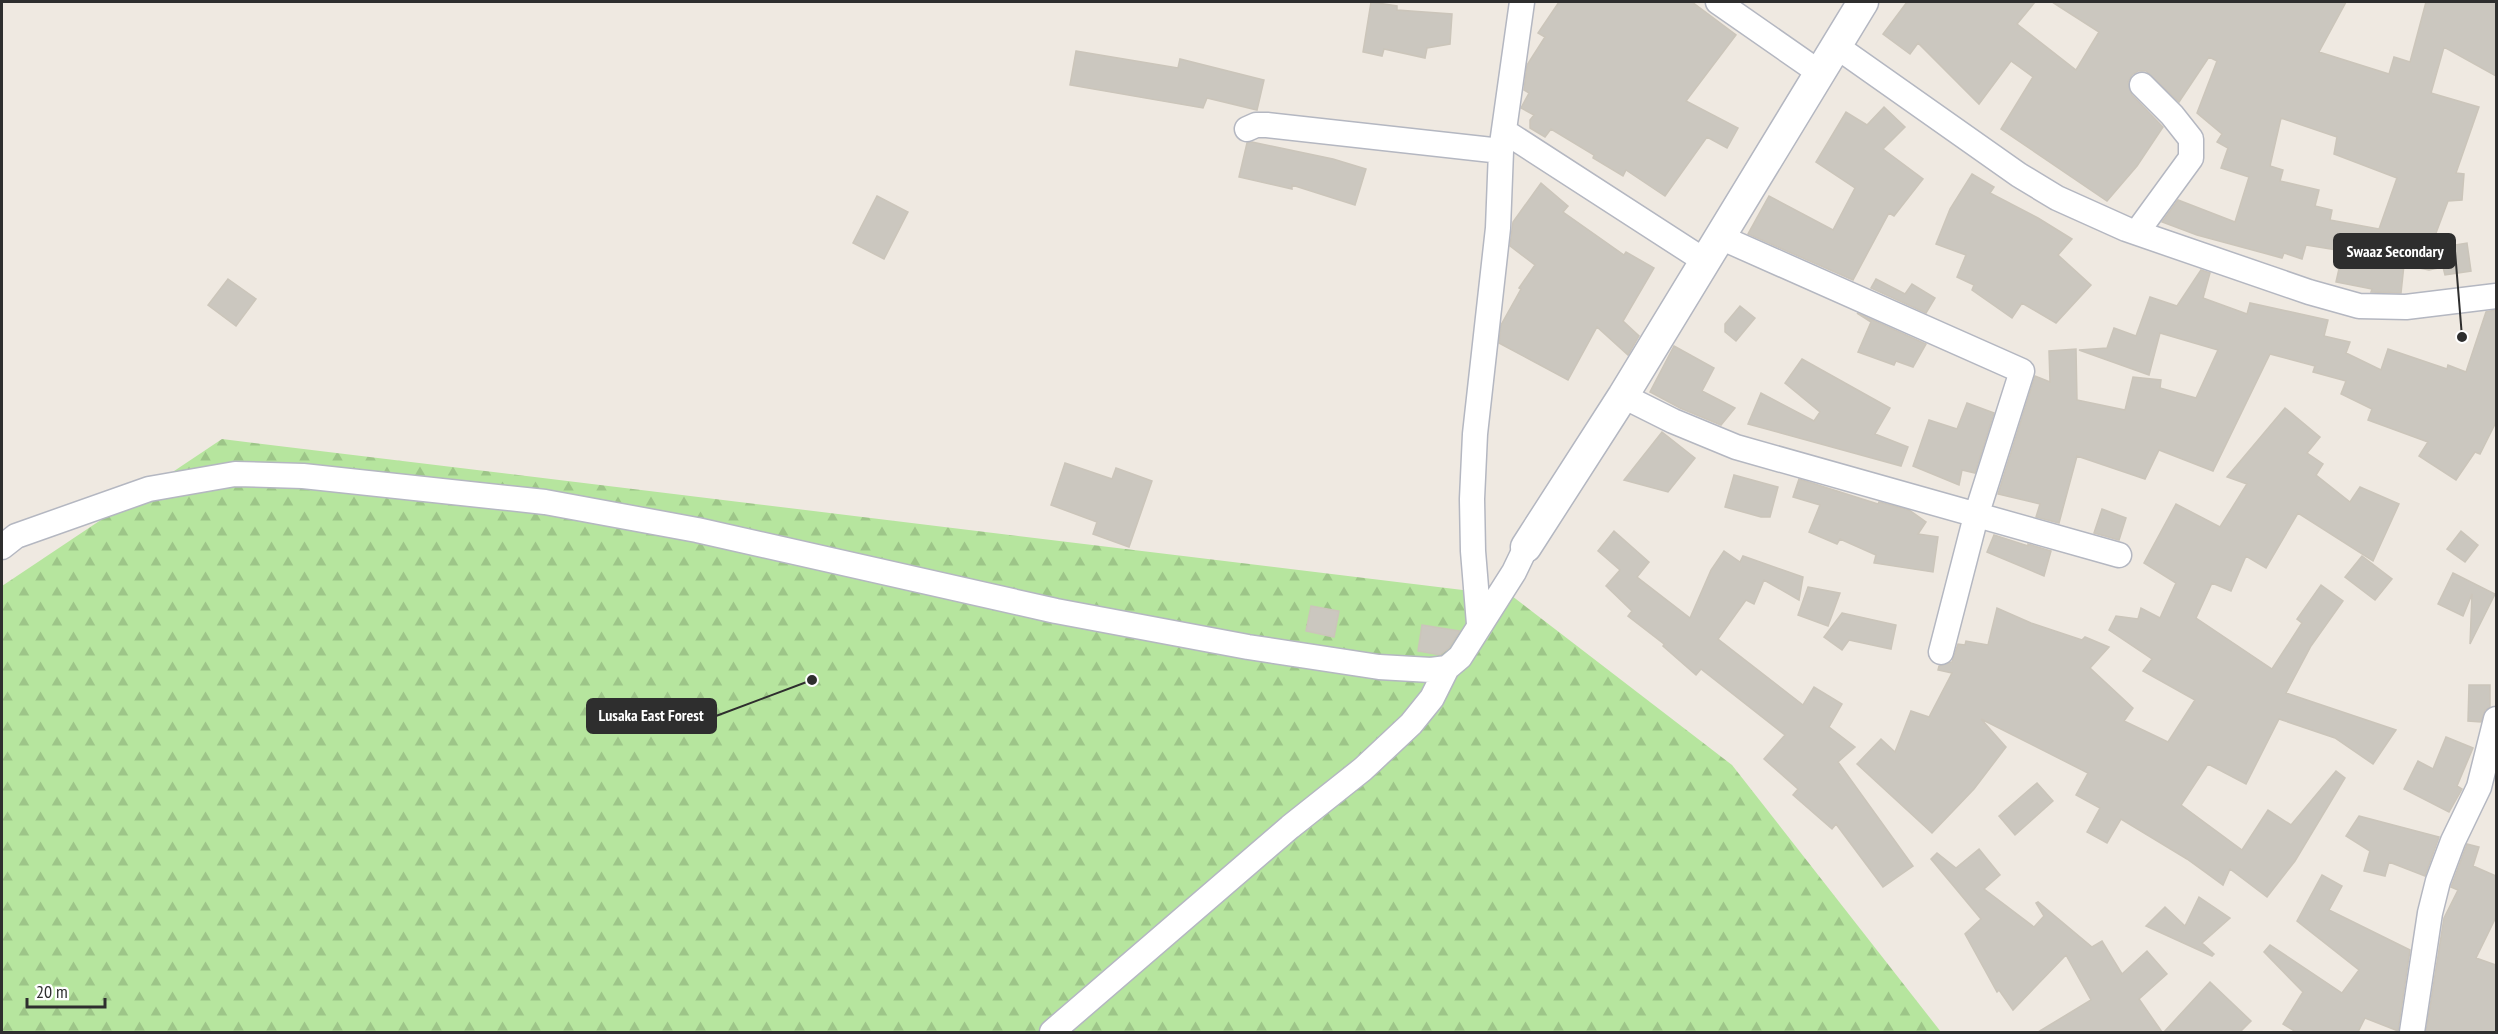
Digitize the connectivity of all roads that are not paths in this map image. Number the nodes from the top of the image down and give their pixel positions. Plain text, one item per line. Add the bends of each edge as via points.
1 (1522, 2) edge
2 (1718, 2) edge
3 (1863, 2) edge
4 (1836, 46) junction
5 (1820, 73) junction
6 (2142, 85) dead end
7 (1246, 129) dead end
8 (1502, 141) junction
9 (2137, 232) junction
10 (1712, 249) junction
11 (2496, 296) edge
12 (1623, 396) junction
13 (1976, 516) junction
14 (1526, 547) joint
15 (2, 548) edge
16 (2119, 555) dead end
17 (1479, 624) junction
18 (1941, 652) dead end
19 (1447, 668) junction
20 (2496, 719) edge
21 (1052, 1032) edge
22 (2412, 1032) edge

1 - 8 street
2 - 5 street
3 - 4 street
4 - 5 street
4 - 9 street via 2019,175 2096,217
5 - 10 street
6 - 9 street via 2191,139 2191,158
7 - 8 street via 1256,124
8 - 10 street
8 - 17 street via 1472,488
9 - 11 street via 2359,306 2406,307
10 - 12 street
10 - 13 street via 2022,371
12 - 13 street via 1736,447
12 - 14 street
13 - 16 street
13 - 18 street
14 - 17 street
15 - 19 street via 16,536 149,489 235,474 303,476 545,502 697,530 1056,611 1248,647 1379,667
17 - 19 street via 1460,657
19 - 21 street via 1432,698 1411,724 1363,769
20 - 22 street via 2479,787 2438,881

